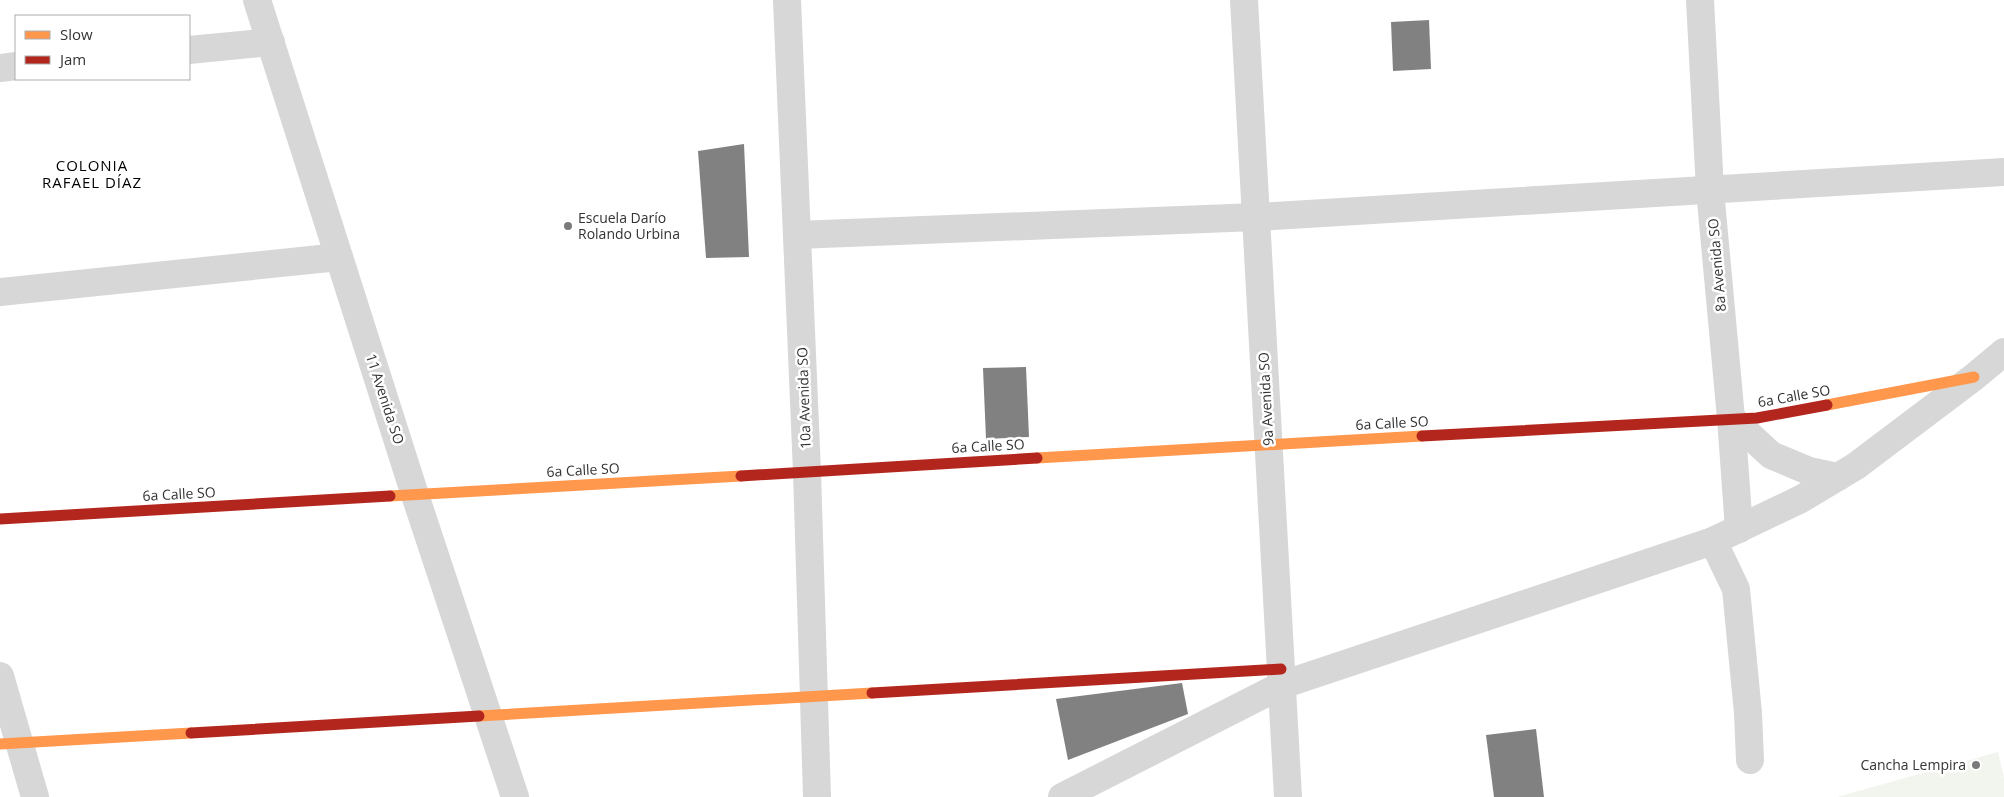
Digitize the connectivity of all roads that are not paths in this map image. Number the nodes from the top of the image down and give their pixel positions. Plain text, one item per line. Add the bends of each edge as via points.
1 (257, 0) edge
2 (788, 0) edge
3 (1244, 0) edge
4 (1700, 0) edge
5 (271, 42) junction
6 (190, 50) edge
7 (15, 66) edge
8 (0, 68) edge
9 (2004, 172) edge
10 (1710, 190) junction
11 (1256, 217) junction
12 (797, 234) junction
13 (339, 257) junction
14 (0, 292) edge
15 (2004, 352) edge
16 (1974, 377) junction
17 (1731, 418) junction
18 (1268, 445) junction
19 (807, 472) junction
20 (1838, 477) junction
21 (415, 495) junction
22 (0, 519) edge
23 (1739, 529) junction
24 (1713, 541) junction
25 (0, 676) edge
26 (1282, 677) junction
27 (814, 696) junction
28 (488, 716) junction
29 (10, 744) edge
30 (1750, 760) dead end
31 (35, 797) edge
32 (515, 797) edge
33 (817, 797) edge
34 (1062, 797) edge
35 (1288, 797) edge

1 - 5 street, 11 Avenida SO
2 - 12 street, 10a Avenida SO
3 - 11 street, 9a Avenida SO
4 - 10 street, 8a Avenida SO
5 - 6 street
5 - 13 street, 11 Avenida SO
7 - 8 street
9 - 10 street
10 - 11 street
10 - 17 street, 8a Avenida SO
11 - 12 street
11 - 18 street, 9a Avenida SO
12 - 19 street, 10a Avenida SO
13 - 14 street
13 - 21 street, 11 Avenida SO
15 - 16 street
16 - 17 street, 6a Calle SO via 1757,418
16 - 20 street
17 - 18 street, 6a Calle SO
17 - 20 street via 1770,455 1809,471
17 - 23 street, 8a Avenida SO
18 - 19 street, 6a Calle SO
18 - 26 street, 9a Avenida SO
19 - 21 street, 6a Calle SO
19 - 27 street, 10a Avenida SO
20 - 23 street
21 - 22 street, 6a Calle SO
21 - 28 street, 11 Avenida SO
23 - 24 street
24 - 26 street
24 - 30 street via 1736,589
25 - 29 street
26 - 27 street
26 - 34 street
26 - 35 street, 9a Avenida SO
27 - 28 street
27 - 33 street, 10a Avenida SO
28 - 29 street
28 - 32 street, 11 Avenida SO
29 - 31 street

